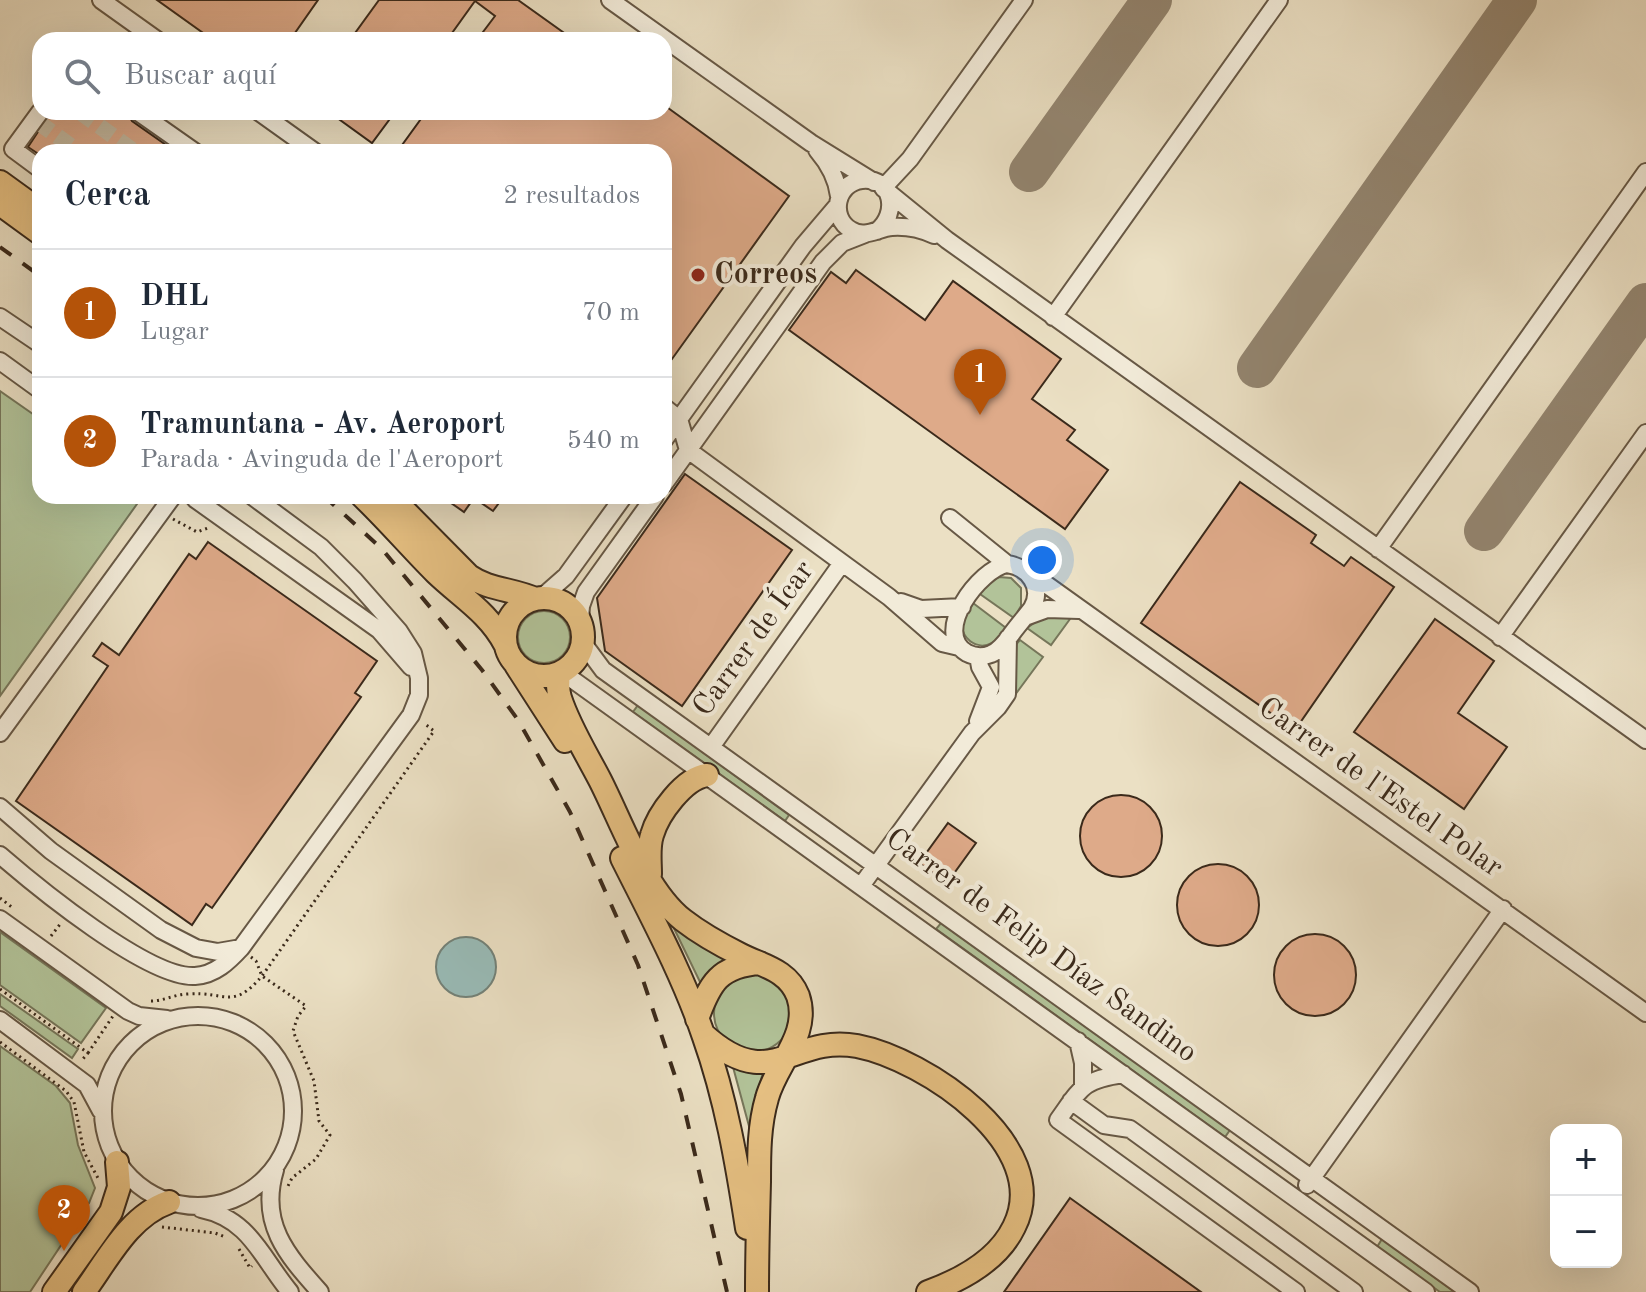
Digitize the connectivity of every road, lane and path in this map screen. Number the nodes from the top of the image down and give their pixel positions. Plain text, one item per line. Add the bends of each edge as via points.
1 (101, 0) edge
2 (610, 0) edge
3 (1024, 0) edge
4 (1279, 0) edge
5 (146, 32) edge
6 (655, 32) edge
7 (672, 44) edge
8 (35, 120) edge
9 (149, 120) edge
10 (270, 120) edge
11 (811, 143) junction
12 (184, 144) edge
13 (304, 144) edge
14 (32, 163) edge
15 (1646, 172) edge
16 (0, 182) edge
17 (879, 185) junction
18 (838, 201) junction
19 (0, 204) edge
20 (32, 205) edge
21 (32, 227) edge
22 (871, 233) junction
23 (947, 240) junction
24 (0, 317) edge
25 (1053, 317) junction
26 (32, 339) edge
27 (0, 361) edge
28 (32, 384) edge
29 (672, 413) edge
30 (679, 419) junction
31 (672, 429) edge
32 (1646, 433) edge
33 (688, 450) junction
34 (672, 473) edge
35 (168, 504) edge
36 (208, 504) edge
37 (263, 504) edge
38 (370, 504) edge
39 (398, 504) edge
40 (618, 504) edge
41 (649, 504) edge
42 (950, 518) dead end
43 (1378, 549) junction
44 (842, 563) junction
45 (1007, 564) junction
46 (1026, 570) junction
47 (889, 597) junction
48 (538, 598) junction
49 (962, 607) junction
50 (1080, 610) junction
51 (1025, 617) junction
52 (582, 632) junction
53 (1500, 637) junction
54 (1008, 638) junction
55 (505, 644) junction
56 (959, 647) junction
57 (978, 656) junction
58 (516, 665) junction
59 (561, 673) junction
60 (419, 678) junction
61 (411, 715) junction
62 (0, 733) edge
63 (972, 733) junction
64 (1646, 740) edge
65 (711, 747) junction
66 (707, 775) junction
67 (0, 807) edge
68 (0, 855) edge
69 (876, 864) junction
70 (650, 879) junction
71 (861, 886) junction
72 (1503, 909) junction
73 (0, 919) edge
74 (194, 947) junction
75 (241, 948) junction
76 (761, 963) junction
77 (176, 975) junction
78 (262, 976) junction
79 (0, 989) edge
80 (120, 1005) junction
81 (1646, 1013) edge
82 (181, 1017) junction
83 (0, 1020) edge
84 (700, 1026) junction
85 (1078, 1041) junction
86 (0, 1042) edge
87 (88, 1053) junction
88 (787, 1059) junction
89 (78, 1065) dead end
90 (1123, 1074) junction
91 (1083, 1085) junction
92 (1071, 1101) junction
93 (102, 1117) junction
94 (117, 1162) junction
95 (276, 1167) junction
96 (1312, 1178) junction
97 (101, 1189) dead end
98 (287, 1189) dead end
99 (1298, 1200) junction
100 (178, 1204) junction
101 (154, 1230) dead end
102 (255, 1263) dead end
103 (54, 1292) edge
104 (84, 1292) edge
105 (290, 1292) edge
106 (320, 1292) edge
107 (756, 1292) edge
108 (928, 1292) edge
109 (1296, 1292) edge
110 (1354, 1292) edge
111 (1426, 1292) edge
112 (1470, 1292) edge

1 - 5 street
2 - 6 street
3 - 17 street via 910,159
4 - 25 street
7 - 11 street
8 - 14 street via 13,149
9 - 12 street
10 - 13 street
11 - 17 street
11 - 18 street via 831,169
15 - 43 street
16 - 20 main road
17 - 18 street via 865,180 850,184
17 - 22 street via 891,211
17 - 23 street
18 - 22 street via 849,229
18 - 30 street
19 - 21 main road
22 - 23 street via 889,227 921,230
22 - 33 street via 833,252
23 - 25 street
24 - 26 street
25 - 43 street
27 - 28 street
29 - 30 street
30 - 31 street
30 - 33 street
32 - 53 street
33 - 34 street
33 - 44 street
35 - 62 street
36 - 60 street via 379,630
37 - 60 street via 321,547 355,581 399,631 413,653
38 - 55 main road via 481,611
39 - 48 main road via 469,576
40 - 48 street via 566,576
41 - 52 street via 586,592 579,613
42 - 45 street
43 - 53 street
44 - 47 street
44 - 65 street, Carrer de Ícar
45 - 46 street
45 - 49 street via 987,572
46 - 50 street, Carrer de l'Estel Polar
46 - 51 street via 1036,593
47 - 49 street via 921,609
47 - 56 street via 942,643
48 - 52 main road via 564,603
48 - 55 main road via 522,604 510,617
49 - 56 street via 953,626
50 - 51 street via 1047,609
50 - 72 street, Carrer de l'Estel Polar
51 - 54 street
52 - 59 main road via 574,663
52 - 65 street, Carrer de Felip Díaz Sandino via 603,670
53 - 64 street
54 - 57 street via 999,650
54 - 63 street via 1007,694
55 - 58 main road
56 - 57 street
57 - 63 street via 991,687
58 - 59 main road via 538,676
58 - 84 main road via 571,751
59 - 66 street, Carrer de Felip Díaz Sandino
59 - 70 main road via 557,686 568,718
60 - 61 street
61 - 75 street
61 - 78 path via 434,731
63 - 69 street
65 - 69 street, Carrer de Felip Díaz Sandino
66 - 70 main road via 692,780 660,817 650,847
66 - 71 street, Carrer de Felip Díaz Sandino
67 - 74 street via 51,851 161,930
68 - 77 street via 70,911
69 - 71 street
69 - 96 street, Carrer de Felip Díaz Sandino
70 - 76 main road via 683,920
71 - 85 street, Carrer de Felip Díaz Sandino
72 - 81 street, Carrer de l'Estel Polar
72 - 96 street
73 - 80 street
74 - 75 street via 218,952
74 - 77 street via 186,968
75 - 77 street via 217,970
75 - 78 path via 256,961
76 - 84 main road via 723,973 709,989
76 - 88 main road via 786,978 800,1006 799,1027
78 - 98 path via 306,1006 293,1031 314,1081 319,1121 330,1135
79 - 87 path
80 - 82 street via 153,1019
80 - 87 path
82 - 93 street via 139,1036 118,1058 106,1086
82 - 95 street via 231,1021 260,1038 281,1064 294,1109 290,1136
83 - 93 street via 87,1085
84 - 88 main road via 725,1052 741,1060
84 - 107 main road via 734,1144
85 - 90 street, Carrer de Felip Díaz Sandino
85 - 91 street
86 - 97 path via 74,1102 84,1152
87 - 89 path
88 - 107 main road via 771,1086 762,1119
88 - 108 main road via 839,1044 885,1054 946,1088 1006,1145 1022,1180 1016,1224 980,1265
90 - 91 street
90 - 99 street, Carrer de Felip Díaz Sandino
91 - 92 street
92 - 109 street via 1058,1120
92 - 110 street via 1104,1125 1130,1129
93 - 94 street
94 - 100 street via 140,1187
94 - 103 main road via 119,1187 111,1212
95 - 100 street via 233,1200
95 - 106 street via 268,1198 272,1224
96 - 99 street
96 - 112 street, Carrer de Felip Díaz Sandino
99 - 111 street, Carrer de Felip Díaz Sandino
100 - 104 main road via 149,1212 131,1226
100 - 105 street via 220,1214 245,1231
101 - 102 path via 215,1233 232,1239 250,1268

